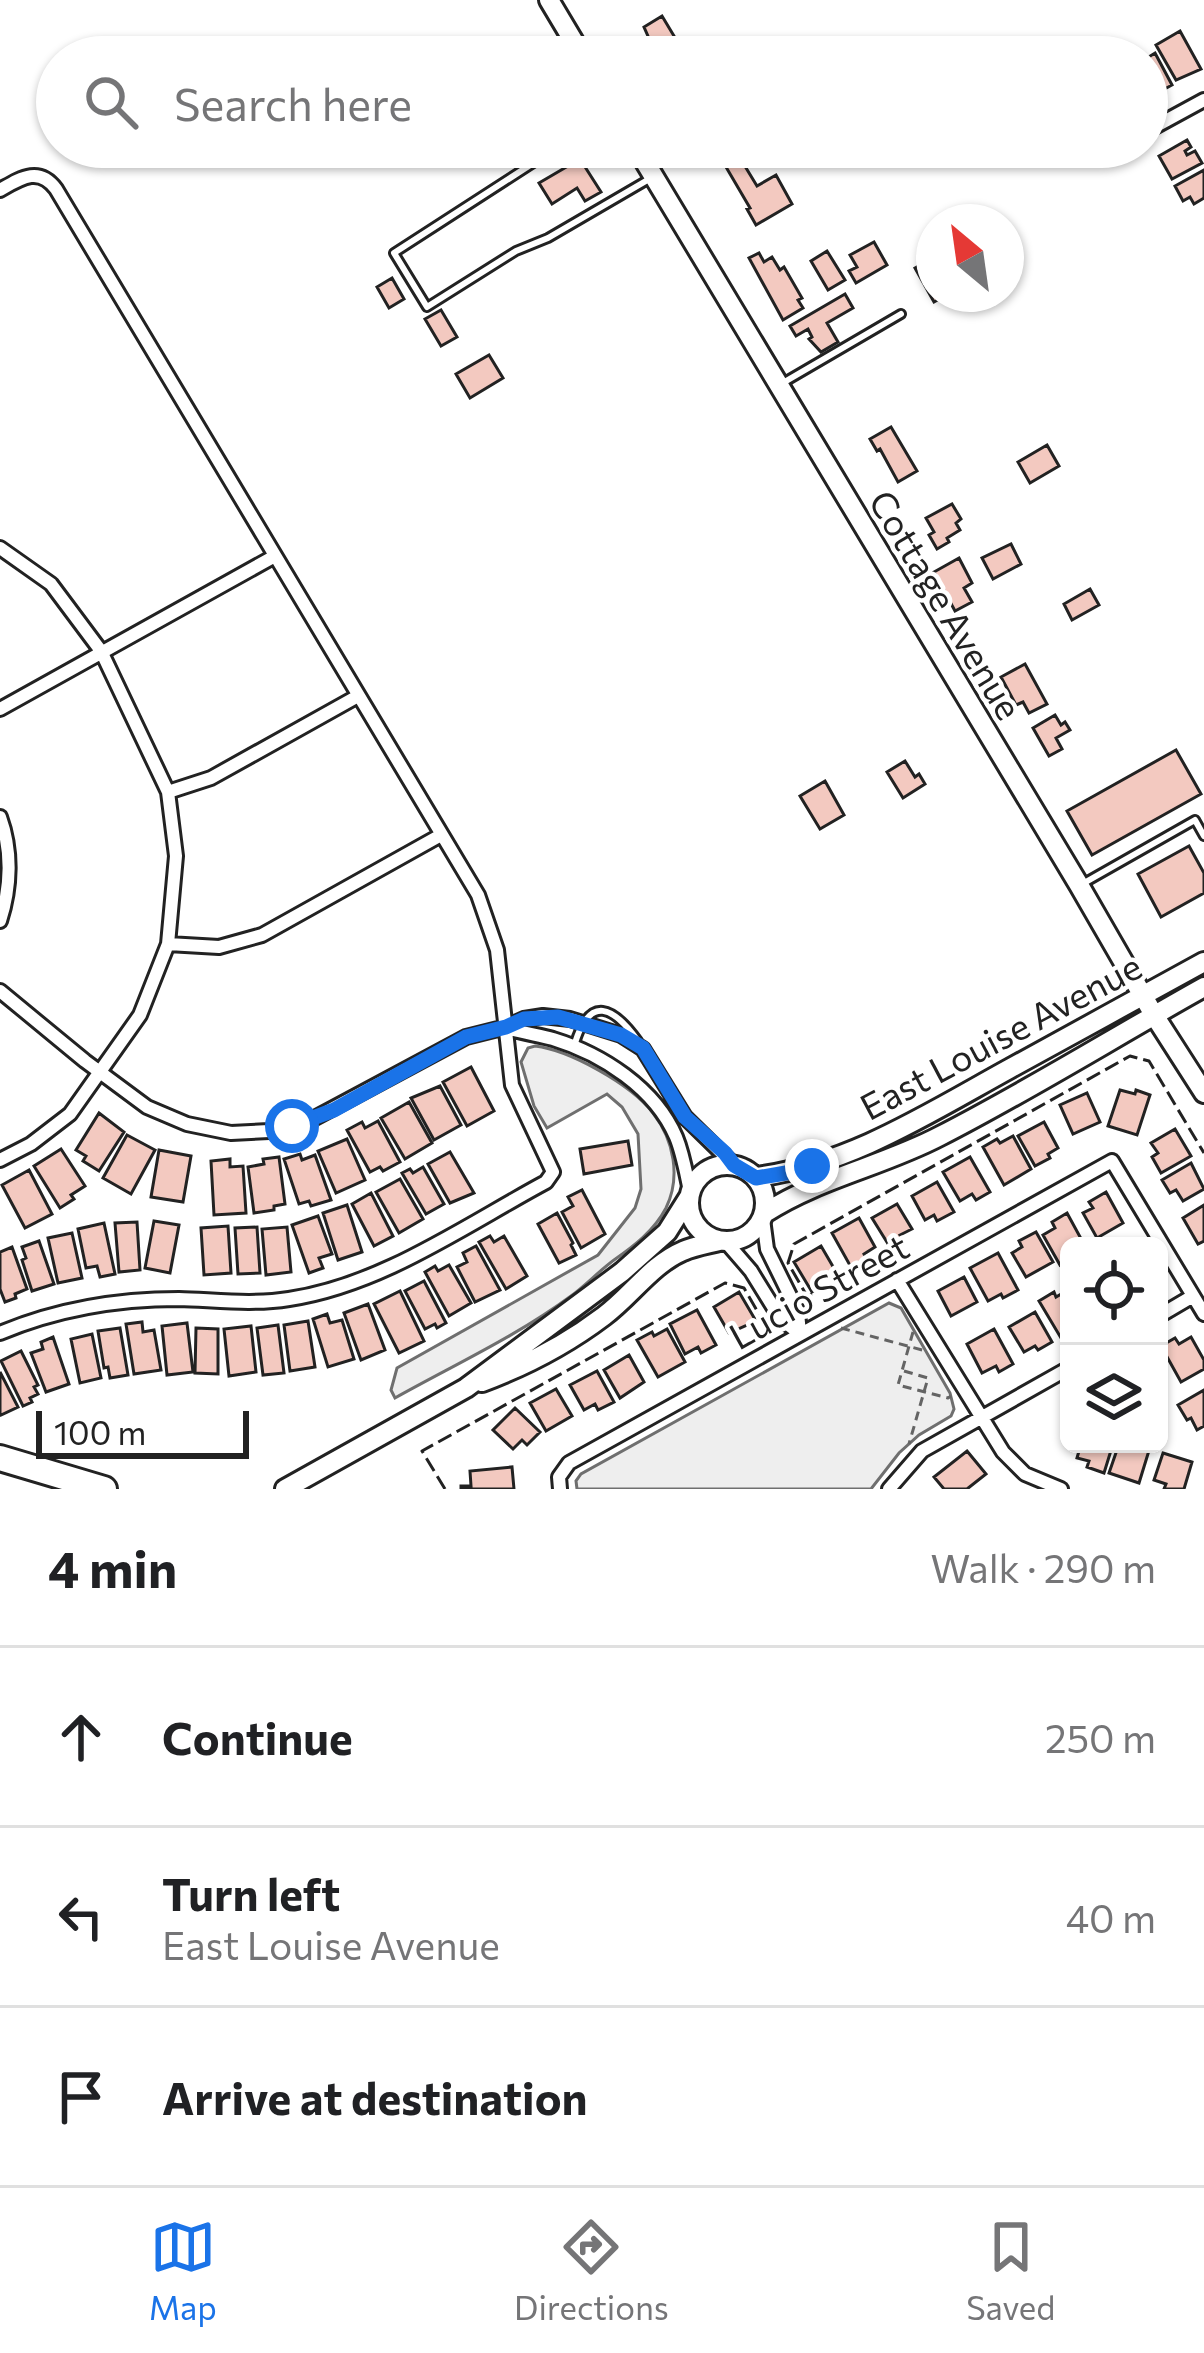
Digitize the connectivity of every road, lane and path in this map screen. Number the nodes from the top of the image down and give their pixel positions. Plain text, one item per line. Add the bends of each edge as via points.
1 (549, 0) edge
2 (570, 36) edge
3 (1204, 101) edge
4 (1168, 120) edge
5 (526, 168) edge
6 (648, 168) edge
7 (653, 176) junction
8 (0, 190) edge
9 (901, 314) dead end
10 (778, 386) junction
11 (0, 548) edge
12 (274, 556) junction
13 (101, 651) junction
14 (358, 696) junction
15 (0, 709) edge
16 (168, 792) junction
17 (0, 817) edge
18 (440, 835) junction
19 (1204, 836) edge
20 (1079, 886) junction
21 (0, 921) edge
22 (168, 944) junction
23 (1204, 962) edge
24 (1204, 987) edge
25 (0, 991) edge
26 (1142, 995) junction
27 (1154, 1015) junction
28 (582, 1022) junction
29 (506, 1027) junction
30 (573, 1047) junction
31 (100, 1073) junction
32 (1204, 1094) edge
33 (0, 1160) edge
34 (734, 1165) junction
35 (756, 1178) junction
36 (690, 1194) junction
37 (764, 1216) junction
38 (722, 1241) junction
39 (898, 1280) junction
40 (1193, 1296) junction
41 (1168, 1311) edge
42 (1204, 1314) edge
43 (841, 1328) dead end
44 (914, 1330) dead end
45 (0, 1333) edge
46 (800, 1334) junction
47 (910, 1346) junction
48 (926, 1351) dead end
49 (902, 1370) junction
50 (1060, 1373) edge
51 (466, 1388) junction
52 (951, 1396) dead end
53 (981, 1419) junction
54 (909, 1444) dead end
55 (0, 1457) edge
56 (559, 1483) edge
57 (104, 1489) edge
58 (285, 1489) edge
59 (889, 1489) edge
60 (1061, 1489) edge

1 - 2 street
3 - 4 street
5 - 7 lane via 394,253 427,308
6 - 7 street, Cottage Avenue
7 - 10 street, Cottage Avenue
8 - 12 street via 28,176 50,180
9 - 10 lane
10 - 20 street, Cottage Avenue
11 - 13 street via 52,584
12 - 13 street
12 - 14 street
13 - 15 street
13 - 16 street
14 - 16 street via 211,778
14 - 18 street
16 - 22 street via 176,856
17 - 21 street via 9,882
18 - 22 street via 262,935 219,946
18 - 29 street via 493,932
19 - 20 lane via 1195,820
20 - 26 street, Cottage Avenue
22 - 31 street via 140,1015
23 - 26 street, East Louise Avenue
24 - 27 street, East Louise Avenue
25 - 31 street
26 - 27 street, Cottage Avenue
26 - 35 street, East Louise Avenue via 883,1137
27 - 32 street, Cottage Avenue
27 - 37 street, East Louise Avenue via 940,1136 809,1188
28 - 29 street via 543,1016
28 - 30 lane
28 - 34 street via 643,1048 685,1117
29 - 30 street
29 - 31 street via 466,1037 334,1110 269,1131 206,1130 168,1118
29 - 45 street via 512,1084 553,1172 546,1182 378,1273 319,1293 103,1304
30 - 36 street via 655,1103 677,1138
31 - 33 street via 70,1114
34 - 35 street
34 - 36 street, East Louise Avenue via 703,1173
35 - 37 street
36 - 38 street via 693,1222
36 - 51 street, East Louise Avenue via 667,1232 622,1272
37 - 38 street, East Louise Avenue via 748,1236
37 - 46 street via 767,1249 798,1312
38 - 46 street
38 - 51 street, East Louise Avenue via 667,1259 572,1339
39 - 40 street, Lucio Street via 1112,1161
39 - 46 street, Lucio Street
39 - 53 street
40 - 41 street
40 - 42 street
43 - 47 path
44 - 47 path
46 - 56 street, Lucio Street via 569,1462
47 - 48 path
47 - 49 path
49 - 52 path via 898,1385
49 - 54 path via 928,1378
50 - 53 street
51 - 58 street, East Louise Avenue
53 - 59 street via 922,1451
53 - 60 street via 1025,1474
55 - 57 highway

